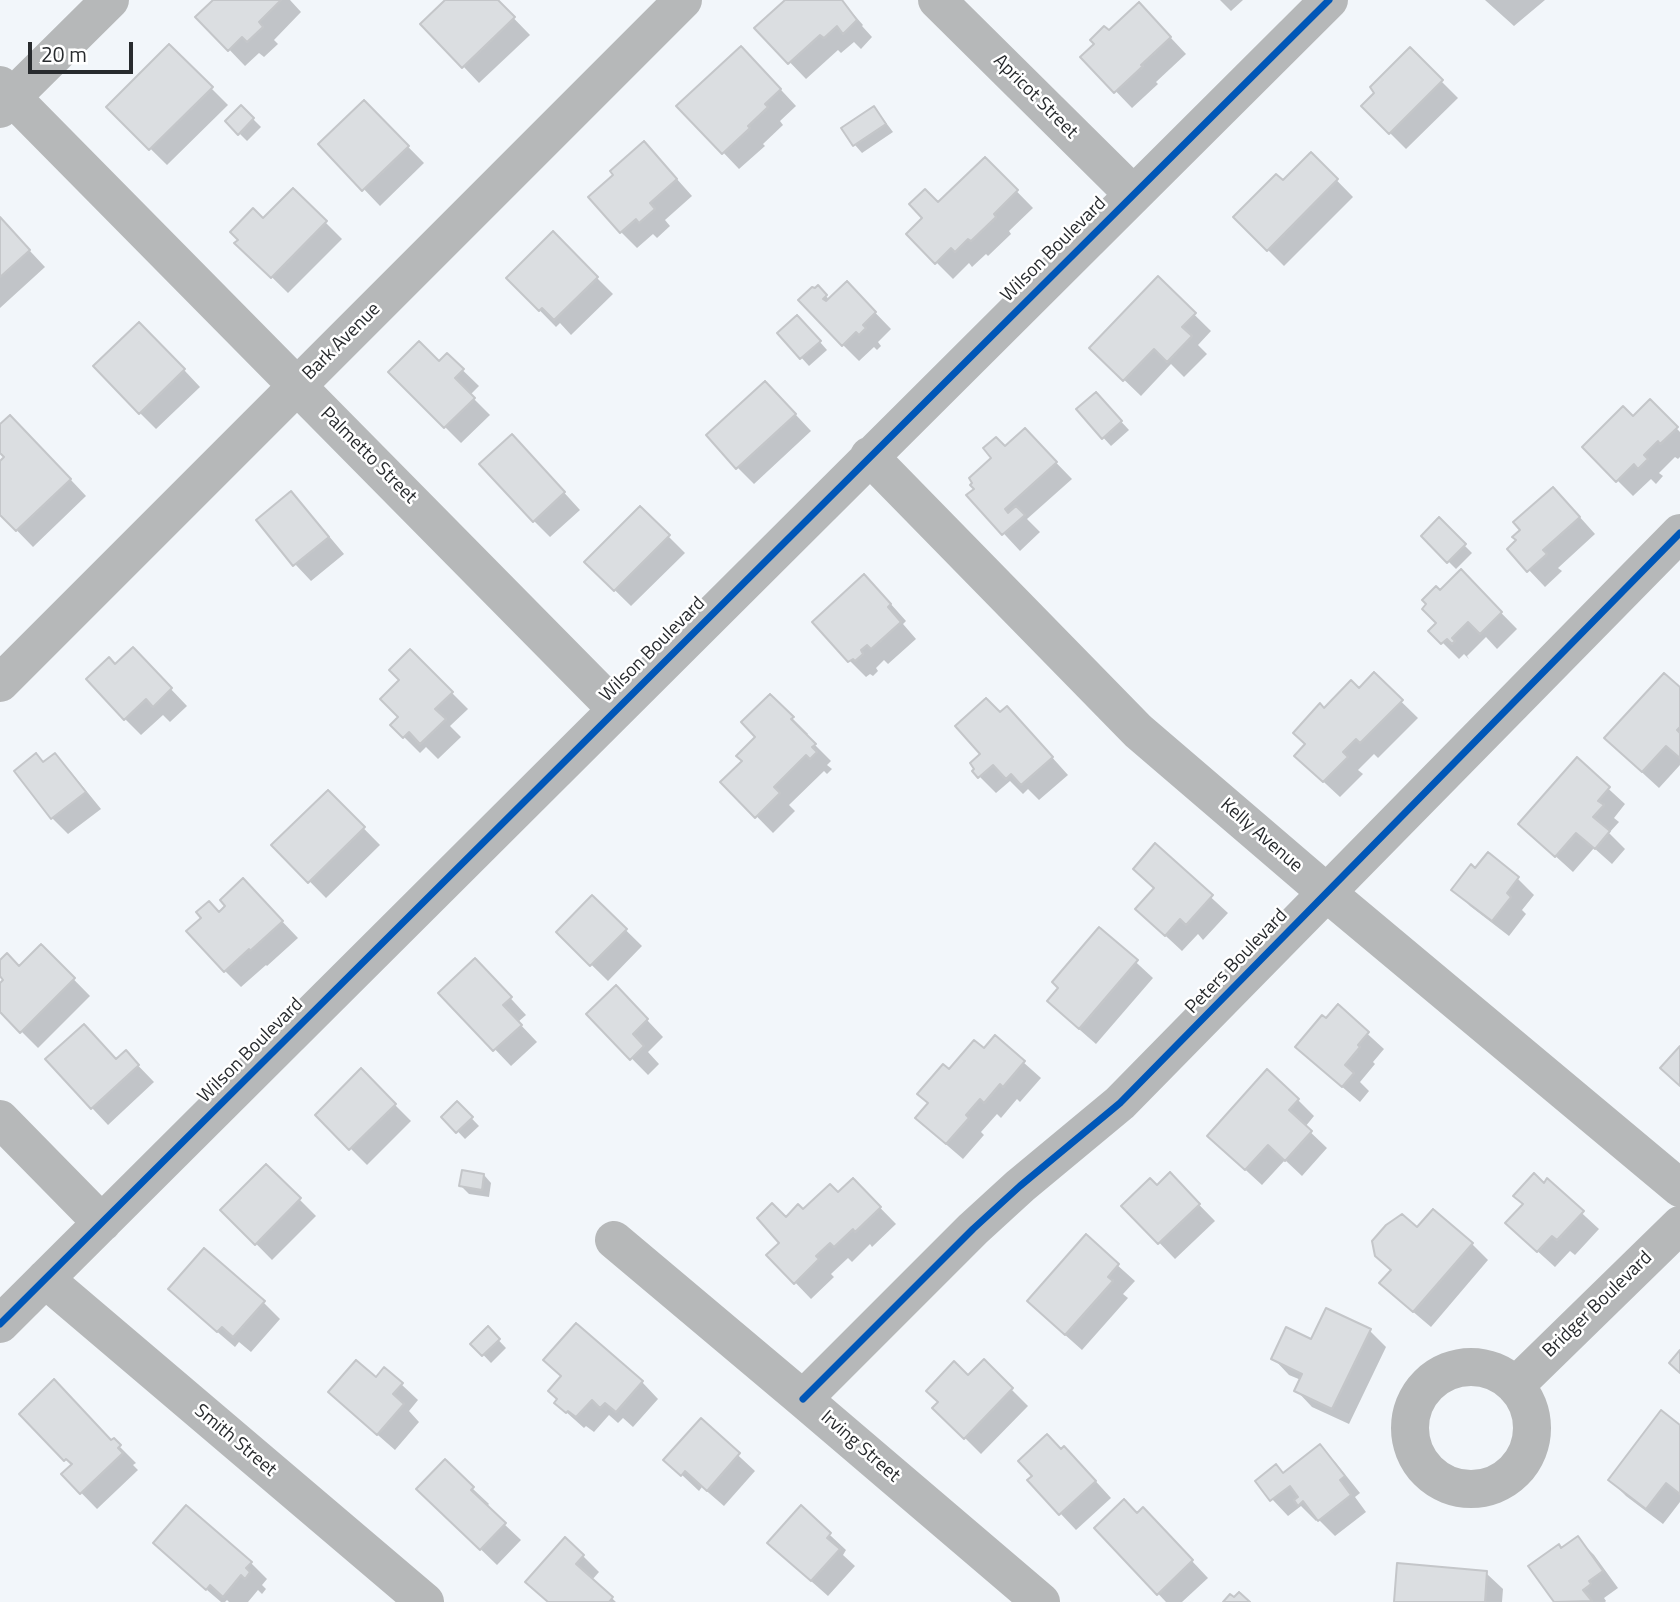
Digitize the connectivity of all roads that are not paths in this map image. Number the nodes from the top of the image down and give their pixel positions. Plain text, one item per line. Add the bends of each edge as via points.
1 (110, 0) edge
2 (683, 0) edge
3 (937, 0) edge
4 (1329, 0) edge
5 (4, 97) edge
6 (1133, 194) junction
7 (299, 386) junction
8 (869, 456) junction
9 (1680, 533) edge
10 (0, 684) edge
11 (616, 709) junction
12 (1327, 893) junction
13 (0, 1119) edge
14 (1680, 1188) edge
15 (102, 1223) junction
16 (1680, 1225) edge
17 (614, 1240) dead end
18 (45, 1279) junction
19 (0, 1324) edge
20 (1515, 1386) dead end
21 (803, 1399) junction
22 (425, 1602) edge
23 (1041, 1602) edge

1 - 5 street
2 - 7 street, Bark Avenue
3 - 6 street, Apricot Street
4 - 6 street, Wilson Boulevard
5 - 7 street, Palmetto Street
6 - 8 street, Wilson Boulevard
7 - 10 street, Bark Avenue
7 - 11 street, Palmetto Street
8 - 11 street, Wilson Boulevard
8 - 12 street, Kelly Avenue via 1138,731
9 - 12 street, Peters Boulevard
11 - 15 street, Wilson Boulevard
12 - 14 street, Kelly Avenue
12 - 21 street, Peters Boulevard via 1120,1103 973,1229
13 - 15 street
15 - 18 street, Wilson Boulevard
16 - 20 street, Bridger Boulevard
17 - 21 street, Irving Street
18 - 19 street, Wilson Boulevard
18 - 22 street, Smith Street
21 - 23 street, Irving Street

